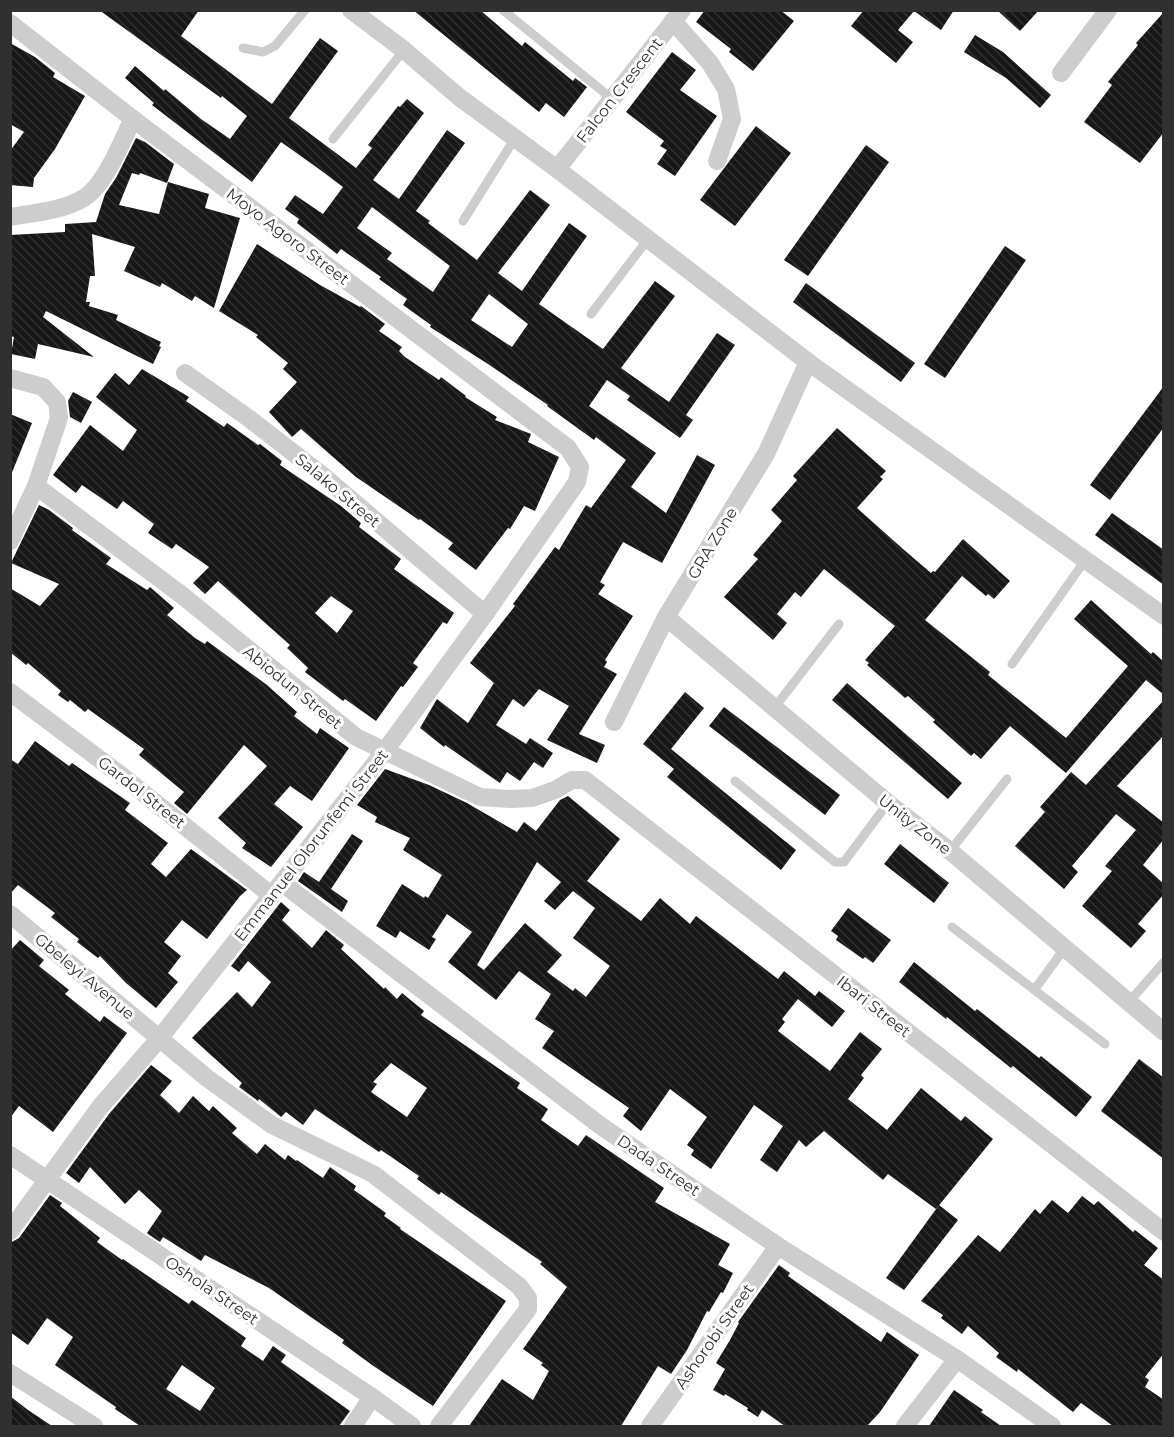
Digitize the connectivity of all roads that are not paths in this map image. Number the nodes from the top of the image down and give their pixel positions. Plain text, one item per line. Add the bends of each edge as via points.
1 (305, 10) edge
2 (351, 10) edge
3 (503, 10) edge
4 (1108, 10) edge
5 (678, 16) edge
6 (10, 23) edge
7 (243, 48) dead end
8 (404, 50) junction
9 (1061, 73) dead end
10 (611, 98) junction
11 (133, 119) junction
12 (515, 138) junction
13 (333, 139) dead end
14 (717, 161) dead end
15 (557, 169) junction
16 (10, 217) edge
17 (462, 221) dead end
18 (648, 239) junction
19 (591, 314) dead end
20 (808, 362) junction
21 (184, 374) dead end
22 (10, 378) edge
23 (568, 448) joint
24 (36, 486) junction
25 (10, 541) edge
26 (1086, 559) junction
27 (485, 614) junction
28 (1164, 615) edge
29 (666, 617) junction
30 (839, 624) dead end
31 (1012, 664) dead end
32 (10, 692) edge
33 (776, 707) junction
34 (614, 722) dead end
35 (384, 752) junction
36 (1007, 779) dead end
37 (585, 780) joint
38 (735, 781) dead end
39 (888, 803) junction
40 (950, 851) junction
41 (277, 889) junction
42 (10, 914) edge
43 (952, 927) dead end
44 (1064, 948) junction
45 (1164, 962) edge
46 (1035, 989) junction
47 (1128, 1003) junction
48 (1164, 1032) edge
49 (159, 1039) junction
50 (1105, 1044) dead end
51 (10, 1155) edge
52 (47, 1180) junction
53 (10, 1232) edge
54 (1164, 1232) edge
55 (778, 1246) junction
56 (957, 1359) junction
57 (10, 1373) edge
58 (372, 1397) junction
59 (94, 1426) edge
60 (353, 1426) edge
61 (412, 1426) edge
62 (439, 1426) edge
63 (650, 1426) edge
64 (905, 1426) edge
65 (1052, 1426) edge

1 - 7 lane via 275,46 263,52
2 - 8 street
3 - 10 lane
4 - 9 street
5 - 10 street, Falcon Crescent
5 - 14 street via 726,89 732,119
6 - 11 street, Moyo Agoro Street
8 - 12 street
8 - 13 lane
10 - 15 street, Falcon Crescent
11 - 16 street via 99,184 84,198 59,208
11 - 23 street, Moyo Agoro Street
12 - 15 street
12 - 17 lane
15 - 18 street
18 - 19 lane
18 - 20 street
20 - 26 street
20 - 29 street, GRA Zone via 766,454
21 - 27 street, Salako Street via 322,475
22 - 24 street via 43,387 57,402 59,418
23 - 27 street, Emmanuel Olorunfemi Street via 580,467 577,482
24 - 25 street
24 - 35 street, Abiodun Street via 183,596 356,737
26 - 28 street
26 - 31 lane
27 - 35 street, Emmanuel Olorunfemi Street
29 - 33 street, Unity Zone
29 - 34 street, GRA Zone
30 - 33 lane
32 - 41 street, Gardol Street
33 - 39 street, Unity Zone
35 - 37 street, Abiodun Street via 480,797 532,798 572,780
35 - 41 street, Emmanuel Olorunfemi Street
36 - 40 lane
37 - 54 street, Ibari Street
38 - 39 lane via 840,863
39 - 40 street, Unity Zone
40 - 44 street, Unity Zone
41 - 49 street, Emmanuel Olorunfemi Street
41 - 55 street, Dada Street via 601,1126
42 - 49 street, Gbeleyi Avenue
43 - 46 lane
44 - 46 lane
44 - 47 street, Unity Zone
45 - 47 lane
46 - 50 lane
47 - 48 street, Unity Zone
49 - 52 street, Emmanuel Olorunfemi Street via 100,1107
49 - 62 street, Gbeleyi Avenue via 272,1125 373,1174 519,1286 528,1298 528,1309
51 - 52 street, Oshola Street
52 - 53 street, Emmanuel Olorunfemi Street
52 - 58 street, Oshola Street
55 - 56 street, Dada Street
55 - 63 street, Ashorobi Street
56 - 64 street
56 - 65 street, Dada Street
57 - 59 street
58 - 60 street
58 - 61 street, Oshola Street

